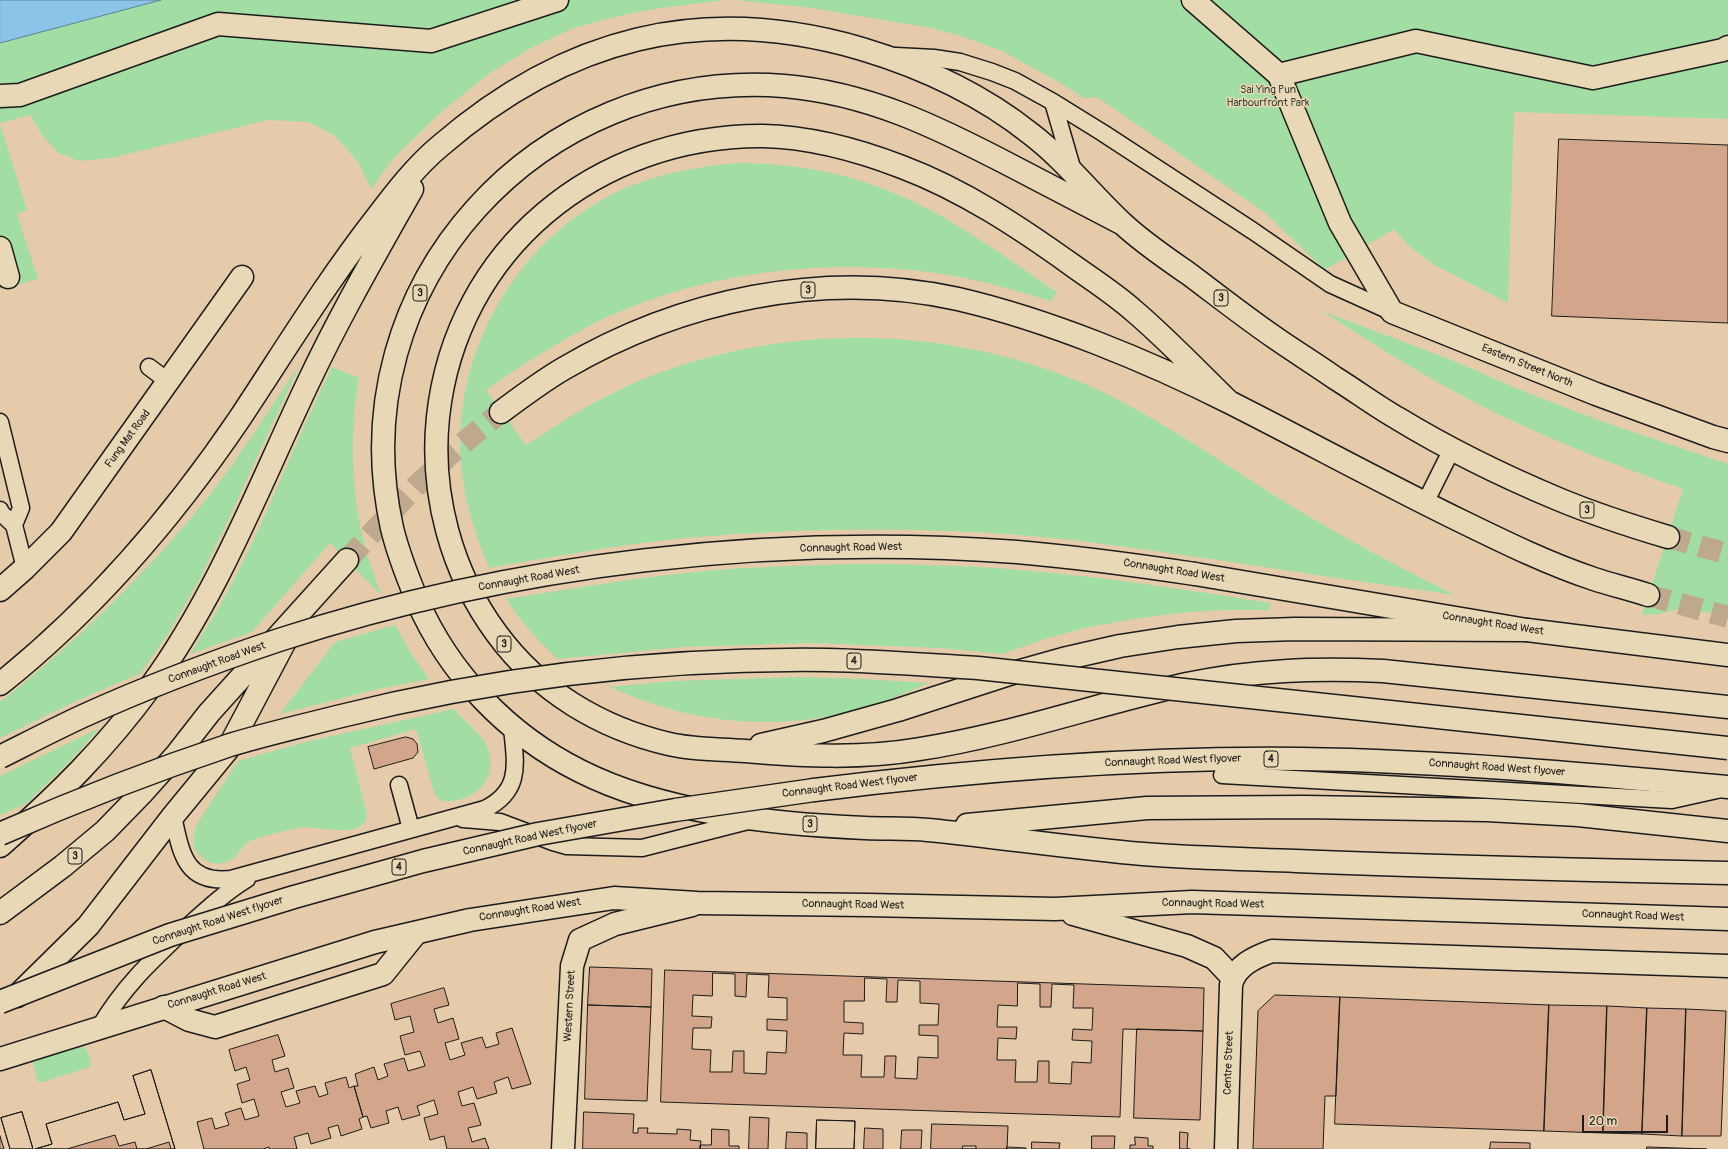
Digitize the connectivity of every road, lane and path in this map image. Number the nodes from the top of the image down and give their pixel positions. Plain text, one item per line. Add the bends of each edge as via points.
1 (556, 0) edge
2 (1193, 0) edge
3 (1726, 54) edge
4 (881, 55) junction
5 (1279, 75) junction
6 (0, 96) edge
7 (1053, 102) junction
8 (434, 151) junction
9 (1073, 171) junction
10 (1123, 224) junction
11 (0, 248) edge
12 (8, 277) dead end
13 (242, 277) dead end
14 (1392, 312) junction
15 (149, 367) dead end
16 (169, 382) junction
17 (1229, 402) junction
18 (501, 412) tunnel mouth
19 (0, 422) edge
20 (1728, 441) edge
21 (1452, 449) junction
22 (1425, 503) junction
23 (0, 510) edge
24 (14, 525) junction
25 (1668, 537) tunnel mouth
26 (347, 560) tunnel mouth
27 (25, 568) junction
28 (0, 590) edge
29 (1648, 595) tunnel mouth
30 (300, 611) junction
31 (1527, 630) junction
32 (1728, 655) edge
33 (0, 684) edge
34 (1728, 707) edge
35 (512, 727) junction
36 (1728, 748) edge
37 (736, 750) junction
38 (0, 757) edge
39 (1222, 775) dead end
40 (399, 785) dead end
41 (1728, 788) edge
42 (173, 816) junction
43 (757, 819) junction
44 (443, 820) junction
45 (411, 829) junction
46 (923, 830) junction
47 (1728, 831) edge
48 (0, 834) edge
49 (0, 846) edge
50 (262, 870) junction
51 (1728, 873) edge
52 (697, 904) junction
53 (1055, 909) junction
54 (0, 913) edge
55 (1728, 919) edge
56 (416, 933) junction
57 (1728, 966) edge
58 (1233, 978) junction
59 (0, 1002) edge
60 (164, 1007) junction
61 (0, 1012) edge
62 (99, 1028) junction
63 (0, 1059) edge
64 (562, 1149) edge
65 (1226, 1149) edge

1 - 6 main road via 431,41 218,24 20,95
2 - 5 main road
3 - 5 main road via 1593,78 1416,40
4 - 7 lane via 960,62 1015,81
4 - 8 main road, 3 via 846,44 772,31 735,28 661,33 583,56 542,74 504,96
4 - 9 main road, 3 via 945,81 985,102 1031,133
5 - 14 main road via 1340,222
7 - 9 lane
7 - 14 lane via 1254,231 1330,284
8 - 33 main road, 3 via 390,200 354,246 240,418 144,545 61,631
8 - 49 main road, 3 via 328,342 238,536 183,637 152,685 117,730 80,772
9 - 10 main road, 3
10 - 21 main road, 3 via 1277,340 1397,418
10 - 35 main road, 3 via 964,141 884,106 818,90 782,86 708,87 640,101 576,129 518,168 470,214 442,253 422,288 410,312 400,343 387,402 384,433 386,495 391,524 398,553 422,612 438,642 458,670 483,700
11 - 12 main road
13 - 16 main road, Fung Mat Road
14 - 20 main road, Eastern Street North via 1596,394
15 - 16 lane
16 - 27 main road, Fung Mat Road via 61,532
17 - 18 main road, 3 via 1118,353 996,309 914,292 829,288 745,298 664,321 625,336 561,370
17 - 22 main road, 3
17 - 37 main road, 3 via 1138,314 1036,240 971,200 934,181 876,158 809,141 770,136 699,141 630,160 570,193 543,214 498,263 466,315 454,346 445,374 437,434 437,463 448,534 470,593 485,618 514,656 548,688 601,722 636,735 704,750
19 - 24 lane via 21,508
21 - 22 lane
21 - 25 main road, 3 via 1560,500
22 - 29 main road, 3 via 1543,559 1594,579
23 - 24 lane
24 - 27 lane
26 - 30 main road, 3
27 - 28 main road, Fung Mat Road
30 - 42 main road via 228,749
30 - 54 main road, 3 via 143,792 104,831 63,866
31 - 32 main road, Connaught Road West
31 - 37 main road via 1295,628 1170,638 1063,659 866,720
31 - 38 main road, Connaught Road West, bridge via 1092,559 1018,552 928,548 750,550 661,558 573,570 485,586 382,610 280,640 180,676 90,713
34 - 37 main road via 1441,677 1330,669 1288,670 1188,684 1020,729 913,750 831,756
35 - 43 main road, 3 via 578,770 614,787 659,800
35 - 44 lane via 515,770 509,789 495,804 485,809
36 - 48 main road, 4, bridge via 978,668 827,660 684,664 601,670 526,680 378,707 232,745 154,771 63,806
39 - 41 lane via 1672,800
40 - 45 lane
41 - 59 main road, Connaught Road West flyover / 4, bridge via 1494,767 1292,759 1052,766 910,778 675,810 553,832 423,861 170,935
42 - 50 lane via 182,854 187,865 196,873 219,880
42 - 61 main road via 88,926
43 - 44 lane via 642,848 567,846 500,822
43 - 46 main road, 3
44 - 45 lane
45 - 50 lane
46 - 47 main road via 1148,808 1396,808 1578,815
46 - 51 main road via 1145,854 1428,867
50 - 62 lane via 220,898 144,967 113,1004
52 - 53 main road, Connaught Road West
52 - 56 main road, Connaught Road West via 614,898 478,918
52 - 64 main road, Western Street via 615,924 580,940 572,966
53 - 55 main road, Connaught Road West via 1192,902
53 - 58 main road via 1186,946 1214,958
56 - 60 main road, Connaught Road West via 375,942
56 - 60 main road via 383,974 215,1027 189,1020
57 - 58 main road via 1272,951 1246,964
58 - 65 main road, Centre Street
60 - 62 main road, Connaught Road West
62 - 63 main road, Connaught Road West

